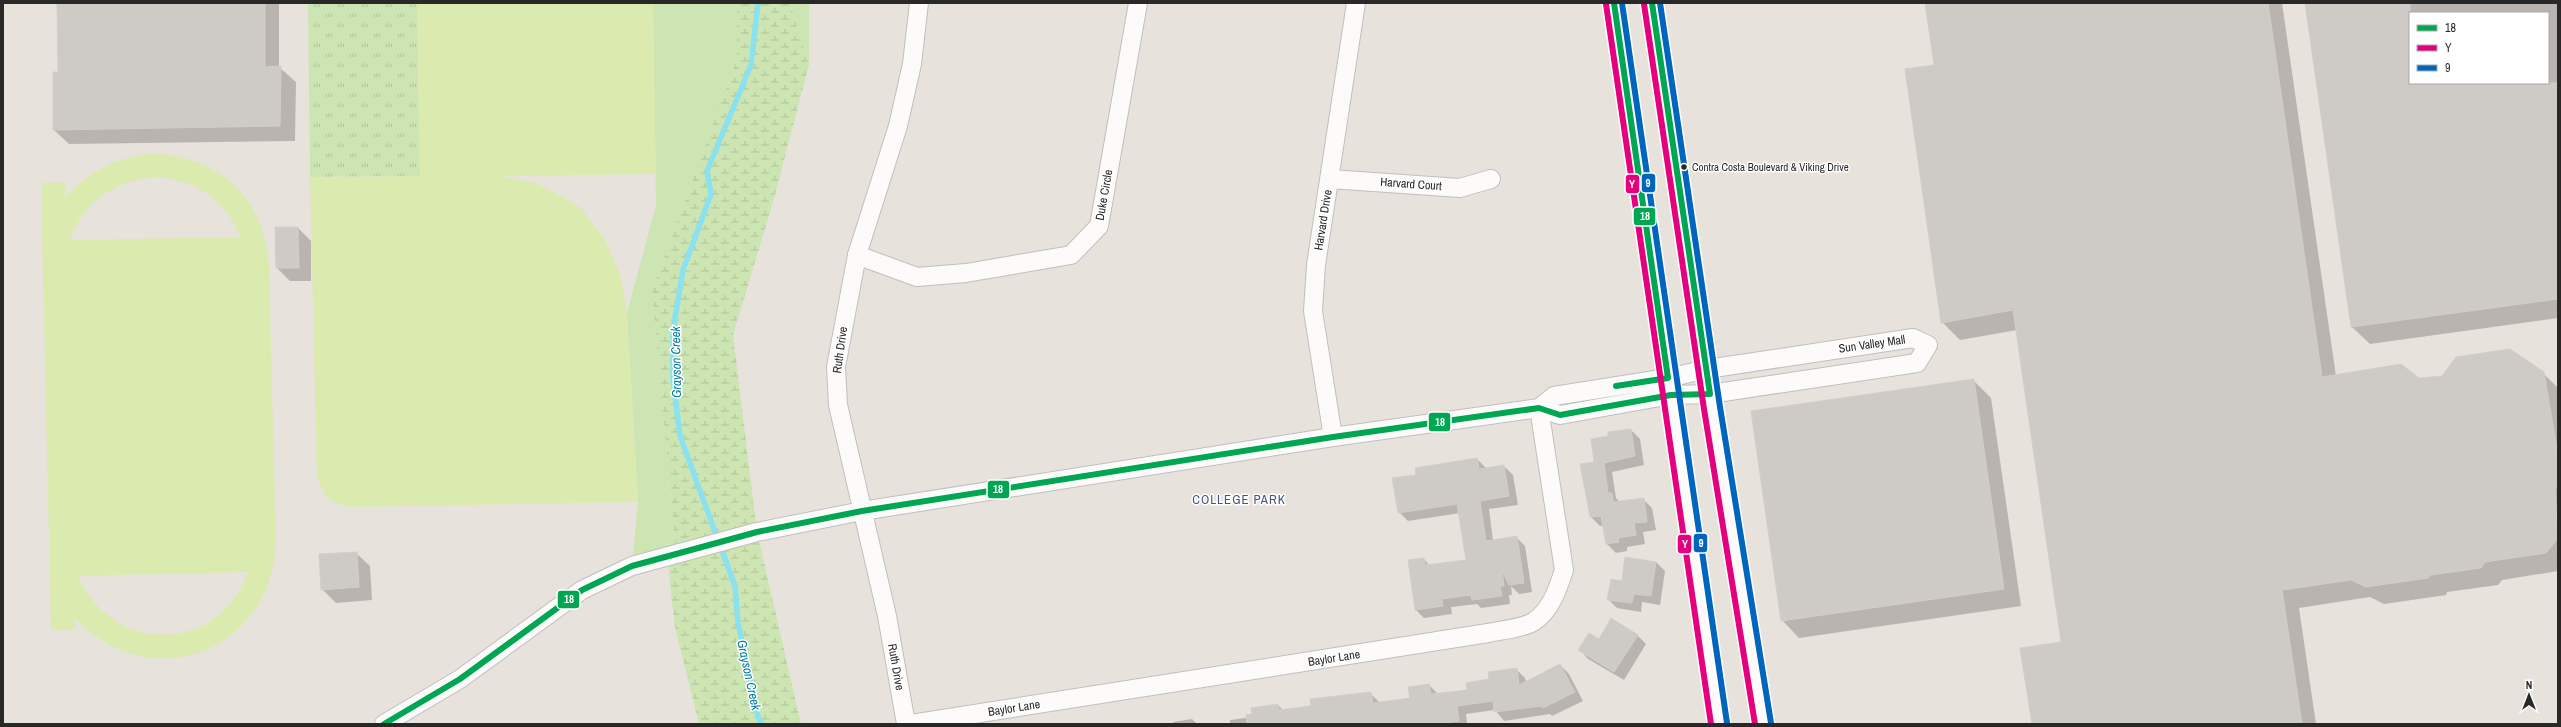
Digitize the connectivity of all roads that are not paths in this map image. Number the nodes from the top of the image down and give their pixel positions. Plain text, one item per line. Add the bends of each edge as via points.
1 (919, 3) edge
2 (1138, 3) edge
3 (1356, 3) edge
4 (1614, 3) edge
5 (1652, 3) edge
6 (1330, 179) junction
7 (1491, 179) dead end
8 (856, 255) junction
9 (1707, 369) junction
10 (1670, 386) junction
11 (1710, 394) junction
12 (1539, 408) junction
13 (1333, 437) junction
14 (862, 511) junction
15 (384, 724) edge
16 (906, 724) edge
17 (911, 724) edge
18 (1719, 724) edge
19 (1763, 724) edge

1 - 8 street, Ruth Drive via 912,64 898,126
2 - 8 street, Duke Circle via 1099,226 1071,255 966,273 916,277
3 - 6 street, Harvard Drive
4 - 10 main road
5 - 9 main road
6 - 7 street, Harvard Court via 1460,188
6 - 13 street, Harvard Drive via 1316,265 1314,311
8 - 14 street, Ruth Drive via 836,368 838,405
9 - 10 street
9 - 11 main road
9 - 11 street, Sun Valley Mall via 1914,338 1928,345 1917,363
10 - 11 street
10 - 12 street via 1554,396
10 - 18 main road
11 - 19 main road
12 - 13 street
12 - 17 street, Baylor Lane via 1564,570 1556,594 1545,610 1532,622 1488,633
13 - 14 street
14 - 15 street via 757,532 632,566 582,590 460,679
14 - 16 street, Ruth Drive via 887,616

